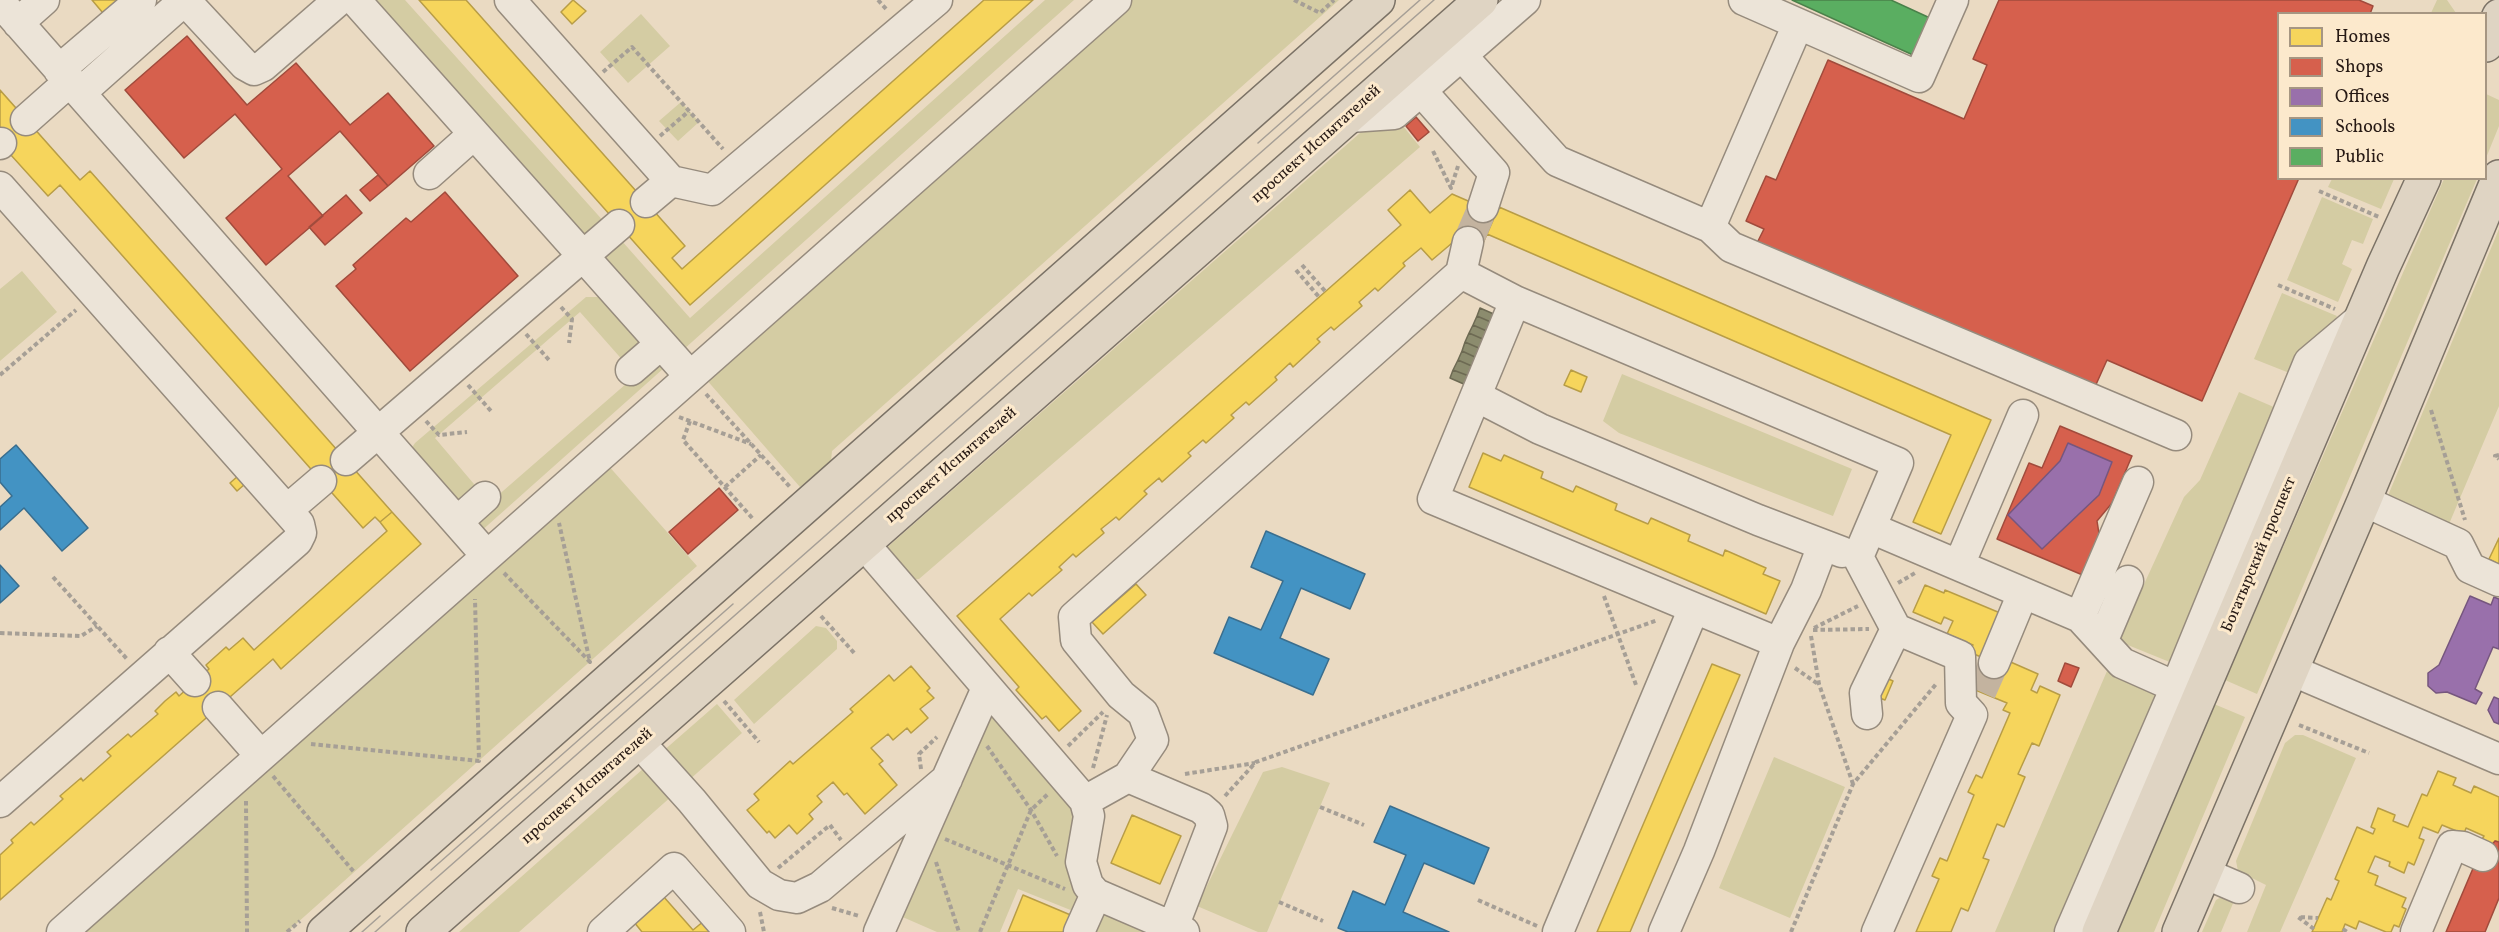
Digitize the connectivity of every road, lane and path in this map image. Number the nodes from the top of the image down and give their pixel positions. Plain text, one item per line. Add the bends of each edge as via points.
1 (44, 0) edge
2 (141, 0) edge
3 (339, 0) edge
4 (355, 0) edge
5 (878, 0) edge
6 (937, 0) edge
7 (1116, 0) edge
8 (1294, 0) edge
9 (1334, 0) edge
10 (1378, 0) edge
11 (1481, 0) edge
12 (1525, 0) edge
13 (1744, 0) edge
14 (1953, 0) edge
15 (520, 3) edge
16 (885, 8) dead end
17 (9, 12) edge
18 (2499, 16) edge
19 (1798, 24) junction
20 (2487, 43) edge
21 (1462, 56) junction
22 (1412, 80) junction
23 (70, 81) junction
24 (587, 87) junction
25 (689, 111) junction
26 (26, 120) dead end
27 (474, 134) junction
28 (1465, 141) junction
29 (644, 150) junction
30 (1433, 151) dead end
31 (739, 167) junction
32 (429, 174) dead end
33 (2499, 177) edge
34 (2423, 180) edge
35 (671, 181) junction
36 (0, 186) edge
37 (2319, 191) dead end
38 (646, 202) dead end
39 (1483, 207) tunnel mouth
40 (619, 225) dead end
41 (1710, 227) junction
42 (2377, 228) dead end
43 (1468, 242) tunnel mouth
44 (583, 256) junction
45 (1302, 265) dead end
46 (1296, 270) dead end
47 (1461, 273) junction
48 (2278, 285) dead end
49 (545, 289) junction
50 (1325, 291) dead end
51 (95, 294) junction
52 (1319, 297) dead end
53 (1515, 301) junction
54 (2351, 315) junction
55 (511, 318) junction
56 (569, 344) dead end
57 (661, 344) junction
58 (549, 360) dead end
59 (453, 368) junction
60 (631, 370) dead end
61 (0, 375) edge
62 (690, 376) junction
63 (1476, 396) junction
64 (411, 404) junction
65 (2430, 406) dead end
66 (491, 411) dead end
67 (2023, 415) dead end
68 (679, 417) dead end
69 (690, 421) junction
70 (379, 431) junction
71 (467, 432) dead end
72 (2176, 435) dead end
73 (752, 445) junction
74 (761, 455) junction
75 (346, 460) dead end
76 (321, 481) dead end
77 (2138, 482) dead end
78 (724, 487) junction
79 (796, 494) dead end
80 (485, 497) dead end
81 (2364, 501) junction
82 (287, 510) junction
83 (457, 522) junction
84 (558, 522) dead end
85 (755, 522) dead end
86 (2466, 524) dead end
87 (1871, 528) junction
88 (864, 544) junction
89 (1823, 545) junction
90 (1858, 557) junction
91 (495, 564) junction
92 (1592, 564) junction
93 (1959, 565) junction
94 (53, 577) dead end
95 (2128, 581) dead end
96 (2499, 581) edge
97 (1806, 590) junction
98 (2023, 593) junction
99 (474, 594) dead end
100 (1694, 608) junction
101 (820, 616) dead end
102 (2080, 617) junction
103 (97, 626) junction
104 (1896, 629) junction
105 (1810, 630) junction
106 (0, 633) edge
107 (1619, 634) junction
108 (2103, 640) junction
109 (1779, 643) junction
110 (169, 652) junction
111 (856, 655) dead end
112 (1960, 656) junction
113 (1994, 663) tunnel mouth
114 (2291, 670) junction
115 (142, 676) junction
116 (195, 681) dead end
117 (2176, 687) junction
118 (987, 688) junction
119 (723, 700) dead end
120 (218, 707) dead end
121 (1867, 714) dead end
122 (1647, 720) junction
123 (2299, 725) dead end
124 (958, 726) junction
125 (639, 742) junction
126 (759, 742) dead end
127 (307, 744) dead end
128 (2368, 753) dead end
129 (2499, 759) edge
130 (264, 762) junction
131 (1256, 762) junction
132 (1058, 770) junction
133 (1133, 779) junction
134 (942, 783) junction
135 (1854, 784) junction
136 (246, 798) dead end
137 (1085, 801) junction
138 (0, 802) edge
139 (1320, 807) dead end
140 (1031, 810) junction
141 (1209, 815) junction
142 (1364, 825) dead end
143 (925, 830) junction
144 (2483, 856) dead end
145 (855, 857) junction
146 (1008, 865) junction
147 (1062, 866) dead end
148 (354, 872) dead end
149 (2204, 873) junction
150 (760, 884) junction
151 (2239, 888) dead end
152 (1082, 892) junction
153 (796, 898) junction
154 (1478, 900) dead end
155 (1279, 902) dead end
156 (2318, 918) dead end
157 (1323, 921) dead end
158 (2314, 928) dead end
159 (888, 929) edge
160 (1178, 930) edge
161 (1550, 930) edge
162 (62, 932) edge
163 (247, 932) edge
164 (324, 932) edge
165 (423, 932) edge
166 (603, 932) edge
167 (730, 932) edge
168 (959, 932) edge
169 (980, 932) edge
170 (1079, 932) edge
171 (1664, 932) edge
172 (1791, 932) edge
173 (1877, 932) edge
174 (2070, 932) edge
175 (2099, 932) edge
176 (2179, 932) edge
177 (2416, 932) edge

1 - 17 street
2 - 23 street
3 - 23 street via 311,31 254,70 185,4
4 - 27 street via 392,52
5 - 16 path
6 - 31 street
7 - 62 street
8 - 9 path via 1320,13
10 - 164 main road
11 - 22 main road, проспект Испытателей
12 - 21 street
13 - 19 street
14 - 19 street via 1918,77
15 - 24 street
17 - 23 street
18 - 20 main road
19 - 41 street
21 - 22 street
21 - 41 street via 1547,137 1557,161
22 - 28 street
22 - 88 main road, проспект Испытателей via 1350,117
23 - 26 street
23 - 70 street
24 - 25 path via 632,47
24 - 29 street
25 - 29 path
25 - 31 path
27 - 32 street
27 - 44 street
28 - 30 path via 1451,188
28 - 39 street via 1494,173
29 - 35 street
31 - 35 street via 712,190
33 - 81 main road
34 - 54 main road, Богатырский проспект
35 - 38 street
36 - 51 street
37 - 42 path via 2382,218
40 - 44 street
41 - 72 street via 1731,247
43 - 47 street
44 - 49 street
44 - 57 street
45 - 50 path
46 - 52 path
47 - 53 street
47 - 133 street via 1074,617 1076,640 1121,695 1143,713 1153,740
48 - 54 path
49 - 55 street
49 - 56 path via 572,319
51 - 61 path
51 - 82 street
53 - 63 street
53 - 87 street via 1898,463
54 - 117 street via 2309,362
54 - 175 main road, Богатырский проспект
55 - 58 path
55 - 59 street
57 - 60 street
57 - 62 street
59 - 64 street
59 - 66 path
62 - 73 path
62 - 91 street
63 - 89 street via 1540,429
63 - 92 street via 1433,499
64 - 70 street
64 - 71 path via 439,435
65 - 86 path
67 - 93 street
68 - 69 path
69 - 73 path
69 - 78 path via 683,440
70 - 75 street
70 - 83 street
73 - 74 path
74 - 78 path
74 - 79 path
76 - 82 street
77 - 102 street
78 - 85 path
80 - 83 street
81 - 96 street via 2458,544 2470,568
81 - 114 main road
82 - 110 street via 299,524 301,533 297,541
83 - 91 street
84 - 91 path via 590,662
87 - 90 street
87 - 93 street
88 - 118 street
88 - 125 main road, проспект Испытателей
89 - 90 street
89 - 97 street
90 - 104 street
91 - 130 street
92 - 100 street
92 - 107 path
93 - 98 street
94 - 103 path
95 - 108 street
97 - 105 path
97 - 109 street
98 - 102 street
98 - 113 street
99 - 127 path via 479,761
100 - 107 path
100 - 109 street
100 - 122 street
101 - 111 path
102 - 108 street
103 - 106 path via 81,636
103 - 115 path
104 - 105 path
104 - 112 street
104 - 121 street via 1865,693
105 - 135 path via 1819,684
107 - 122 path
107 - 131 path
108 - 117 street via 2122,663
109 - 171 street
110 - 115 street
110 - 116 street
112 - 135 path
112 - 173 street via 1961,703 1976,704
114 - 129 street
114 - 149 main road
115 - 138 street
117 - 174 street
118 - 124 street
118 - 132 street
119 - 126 path
120 - 130 street
122 - 161 street
123 - 128 path
124 - 134 street
124 - 134 path via 919,754 919,767
124 - 140 path
125 - 150 street
125 - 165 main road, проспект Испытателей
130 - 148 path
130 - 162 street
131 - 133 path
131 - 141 path
132 - 137 street
132 - 137 path via 1108,707
132 - 140 path
133 - 137 street
133 - 141 street
134 - 143 street
134 - 145 street
135 - 172 path
136 - 163 path
137 - 152 street via 1089,816
139 - 142 path
140 - 146 path
140 - 147 path
141 - 160 street via 1212,826
143 - 146 path
143 - 159 street
143 - 168 path
144 - 177 street via 2452,846
145 - 150 path via 830,825
145 - 153 street via 819,886
146 - 152 path
146 - 169 path
149 - 151 street
149 - 176 main road
150 - 153 street via 779,895
152 - 160 street
152 - 170 street
153 - 159 path
154 - 161 path
155 - 157 path
156 - 158 path via 2298,917
166 - 167 street via 674,868

